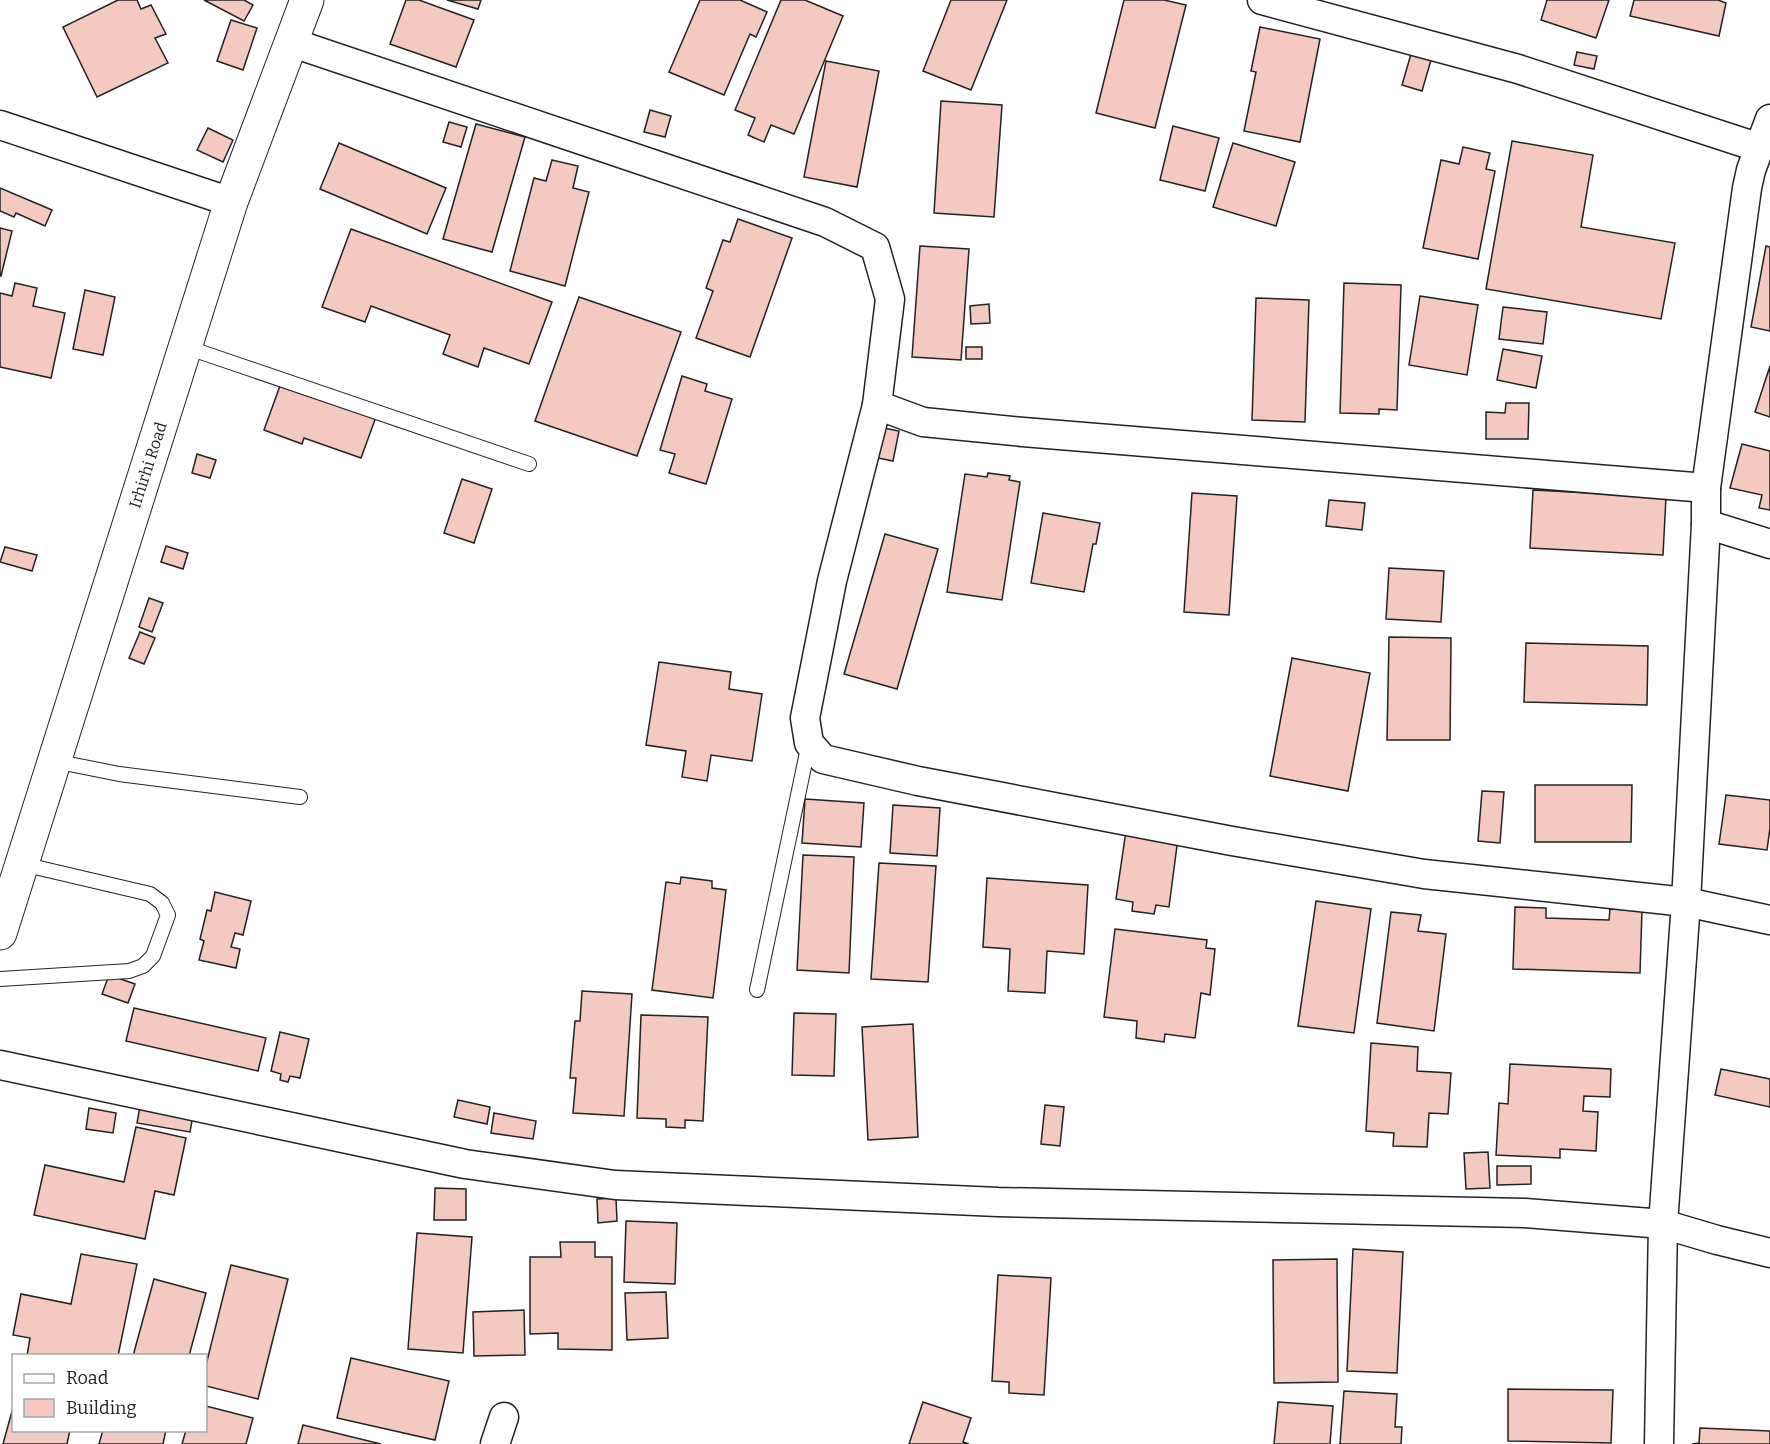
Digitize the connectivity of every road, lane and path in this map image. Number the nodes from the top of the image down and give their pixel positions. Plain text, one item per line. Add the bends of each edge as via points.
1 (307, 0) edge
2 (1262, 0) edge
3 (290, 42) junction
4 (1770, 119) edge
5 (0, 125) edge
6 (1760, 165) edge
7 (231, 202) junction
8 (186, 347) junction
9 (877, 405) junction
10 (529, 464) dead end
11 (1706, 488) junction
12 (1706, 524) junction
13 (1770, 544) edge
14 (809, 743) junction
15 (54, 761) junction
16 (300, 797) dead end
17 (22, 864) junction
18 (1686, 902) junction
19 (1770, 920) edge
20 (0, 933) edge
21 (0, 979) edge
22 (757, 990) dead end
23 (0, 1065) edge
24 (1663, 1224) junction
25 (1770, 1253) edge
26 (504, 1417) dead end
27 (495, 1444) edge
28 (1659, 1444) edge

1 - 3 street, Irhirhi Road
2 - 6 street via 1518,69
3 - 7 street, Irhirhi Road
3 - 9 street via 825,222 875,247 890,299
4 - 6 street
5 - 7 street
6 - 11 street via 1747,188
7 - 8 street, Irhirhi Road
8 - 10 lane
8 - 15 street, Irhirhi Road
9 - 11 street via 923,422
9 - 14 street via 832,581 805,718
11 - 12 street
12 - 13 street
12 - 18 street
14 - 18 street via 823,759 1232,841 1424,874
14 - 22 lane
15 - 16 lane via 119,774
15 - 17 street, Irhirhi Road
17 - 20 street, Irhirhi Road
17 - 21 lane via 150,894 162,903 168,915 153,956 143,966 129,971
18 - 19 street
18 - 24 street
23 - 24 street via 465,1164 615,1185 998,1202 1525,1213
24 - 25 street
24 - 28 street
26 - 27 street

